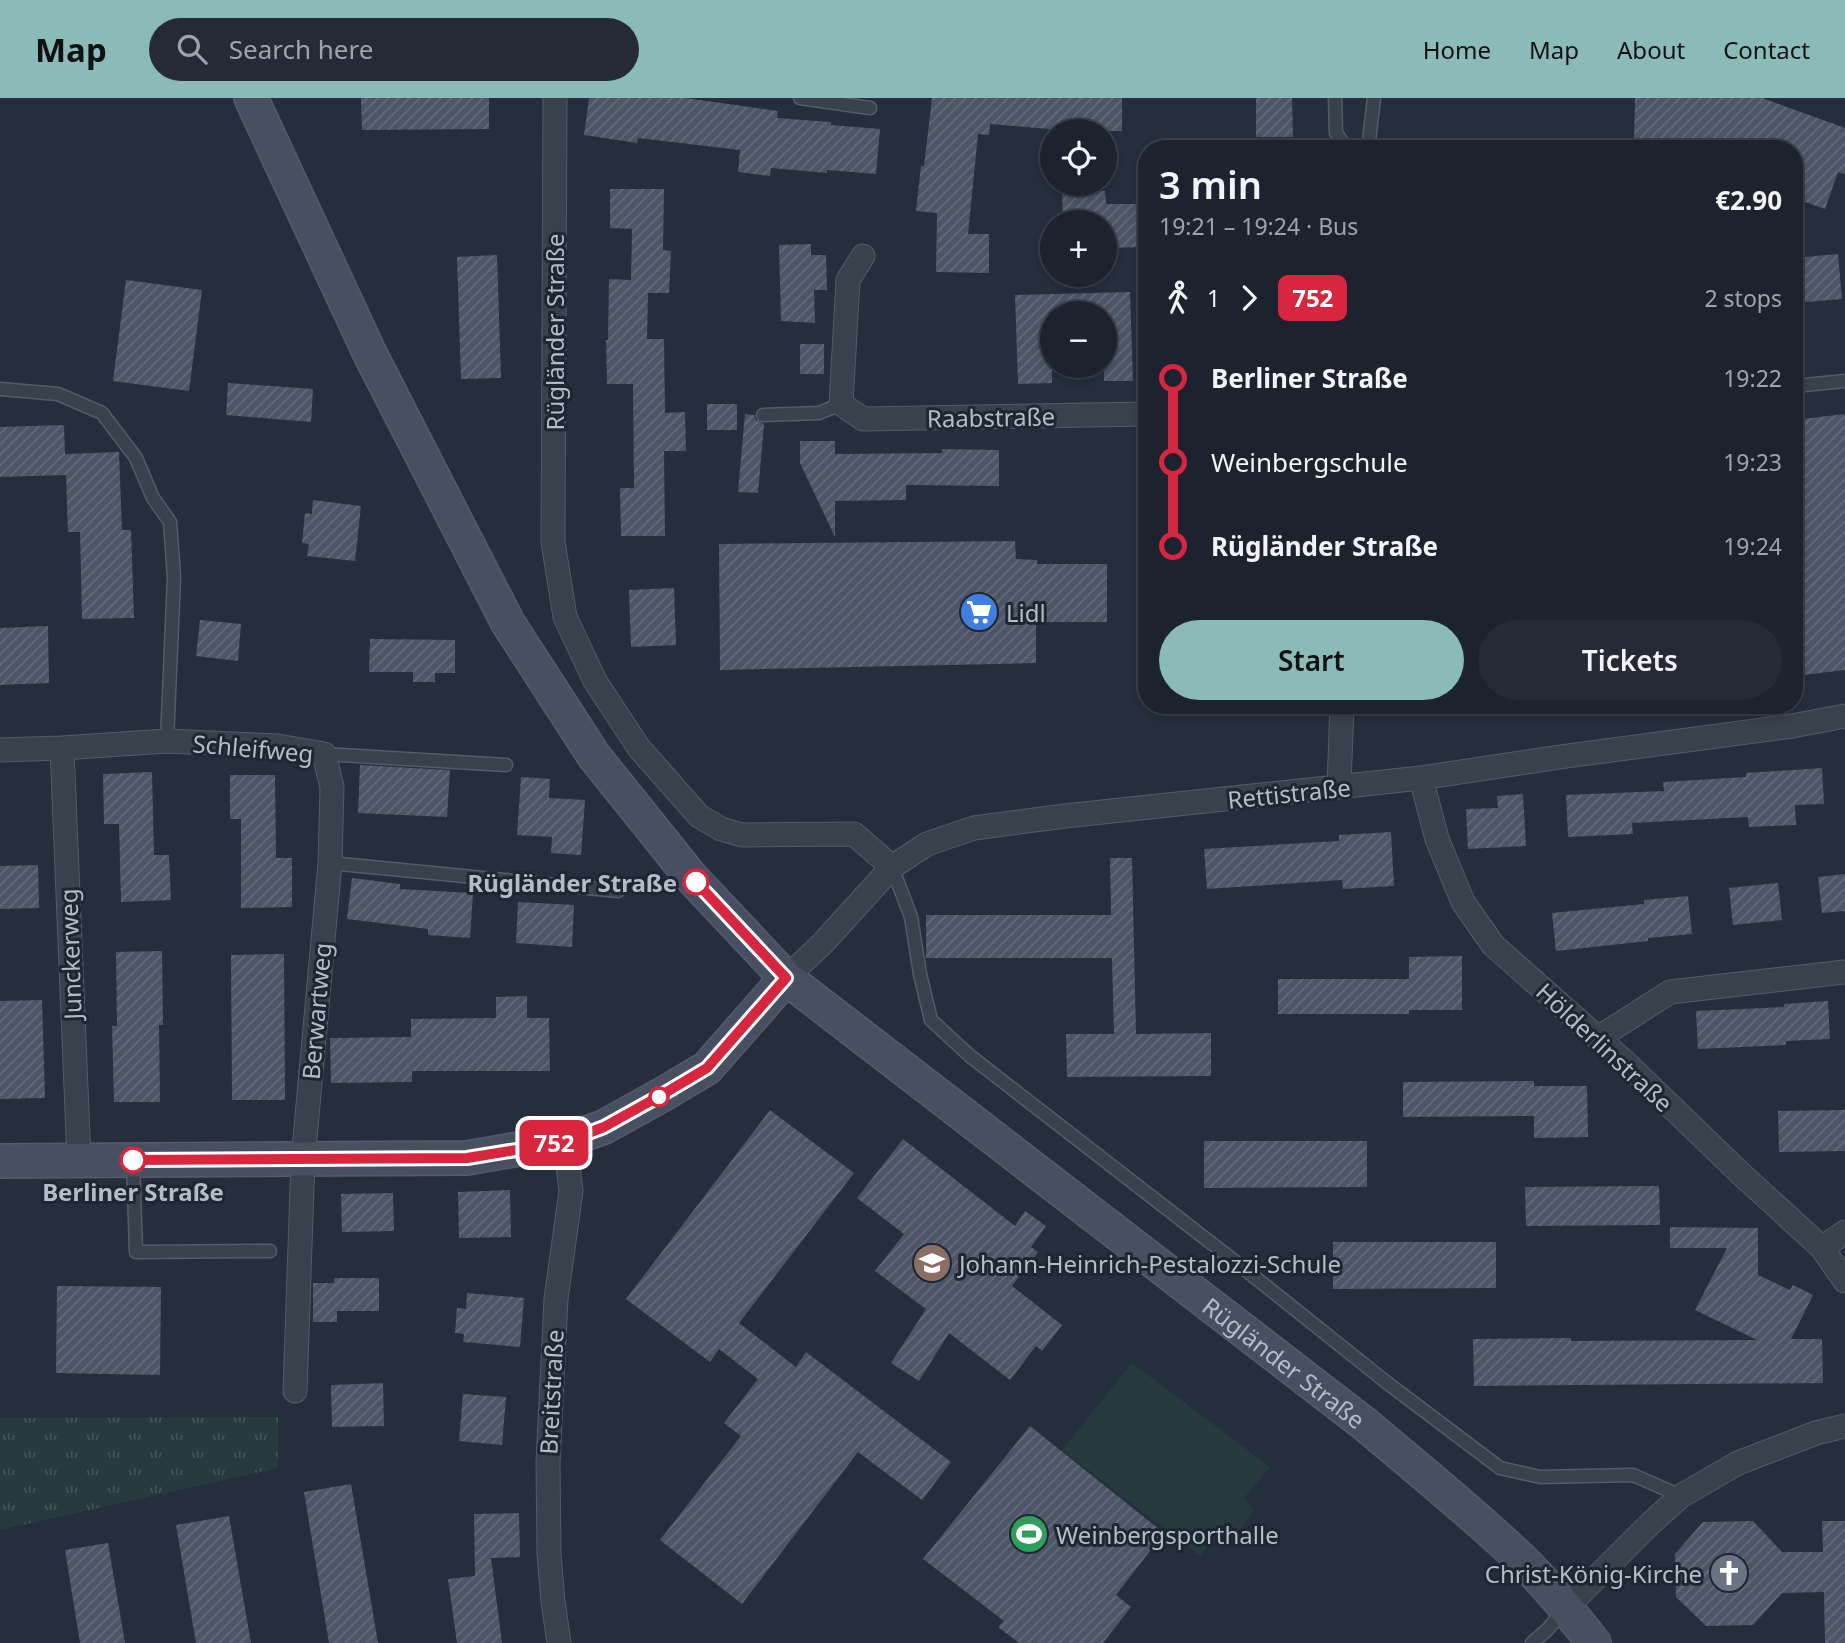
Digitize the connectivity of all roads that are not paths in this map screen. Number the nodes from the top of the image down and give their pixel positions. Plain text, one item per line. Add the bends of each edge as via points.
1 (251, 98) edge
2 (555, 98) edge
3 (800, 98) edge
4 (1335, 98) edge
5 (1374, 98) edge
6 (870, 108) dead end
7 (1340, 140) edge
8 (1369, 140) edge
9 (863, 256) dead end
10 (1845, 381) edge
11 (1803, 385) edge
12 (0, 389) edge
13 (841, 404) junction
14 (1138, 414) edge
15 (763, 415) dead end
16 (1342, 714) edge
17 (1845, 716) edge
18 (167, 741) junction
19 (62, 748) junction
20 (0, 750) edge
21 (324, 754) junction
22 (506, 765) dead end
23 (1421, 778) junction
24 (1339, 787) junction
25 (330, 863) junction
26 (892, 867) junction
27 (618, 891) dead end
28 (1845, 972) edge
29 (786, 978) junction
30 (1598, 1038) junction
31 (565, 1142) junction
32 (79, 1160) junction
33 (133, 1160) junction
34 (303, 1160) junction
35 (0, 1161) edge
36 (1845, 1233) edge
37 (1822, 1248) junction
38 (270, 1251) dead end
39 (1845, 1280) edge
40 (295, 1391) dead end
41 (1845, 1426) edge
42 (1681, 1496) junction
43 (1566, 1608) junction
44 (559, 1643) edge
45 (1532, 1643) edge
46 (1594, 1643) edge

1 - 29 main road, Rügländer Straße via 370,354 508,623 594,756 691,877
2 - 26 street, Rügländer Straße via 553,542 565,617 595,681 639,748 699,816 742,835 854,834
3 - 6 lane
4 - 7 lane via 1336,134
5 - 8 lane
9 - 13 street via 848,280
10 - 11 lane
12 - 18 lane via 58,394 102,413 136,458 170,523 174,577
13 - 14 street, Raabstraße via 863,419
13 - 15 lane via 819,413
16 - 24 street
17 - 23 street, Rettistraße
18 - 19 street, Schleifweg
18 - 21 street, Schleifweg via 278,746
19 - 20 street, Schleifweg
19 - 32 street, Junckerweg
21 - 22 lane, Schleifweg
21 - 25 street, Berwartweg via 332,787
23 - 24 street, Rettistraße
23 - 30 street, Hölderlinstraße via 1437,839 1463,902 1493,944
24 - 26 street, Rettistraße via 975,828 927,844
25 - 27 lane
25 - 34 street, Berwartweg
26 - 29 street, Rettistraße
26 - 42 lane via 911,917 931,1020 970,1056 1500,1468 1540,1477 1633,1475
28 - 30 street via 1670,992
29 - 31 main road via 707,1068 604,1127
29 - 43 main road, Rügländer Straße via 1366,1425 1524,1563
30 - 37 street, Hölderlinstraße
31 - 34 main road via 467,1158
31 - 44 street, Breitstraße via 571,1191 556,1299 548,1462 549,1554
32 - 33 main road
32 - 35 main road
33 - 34 main road
33 - 38 lane via 136,1252
34 - 40 street
36 - 37 street
37 - 39 street, Hölderlinstraße
41 - 42 street via 1738,1464
42 - 43 street
43 - 45 lane
43 - 46 main road, Rügländer Straße

